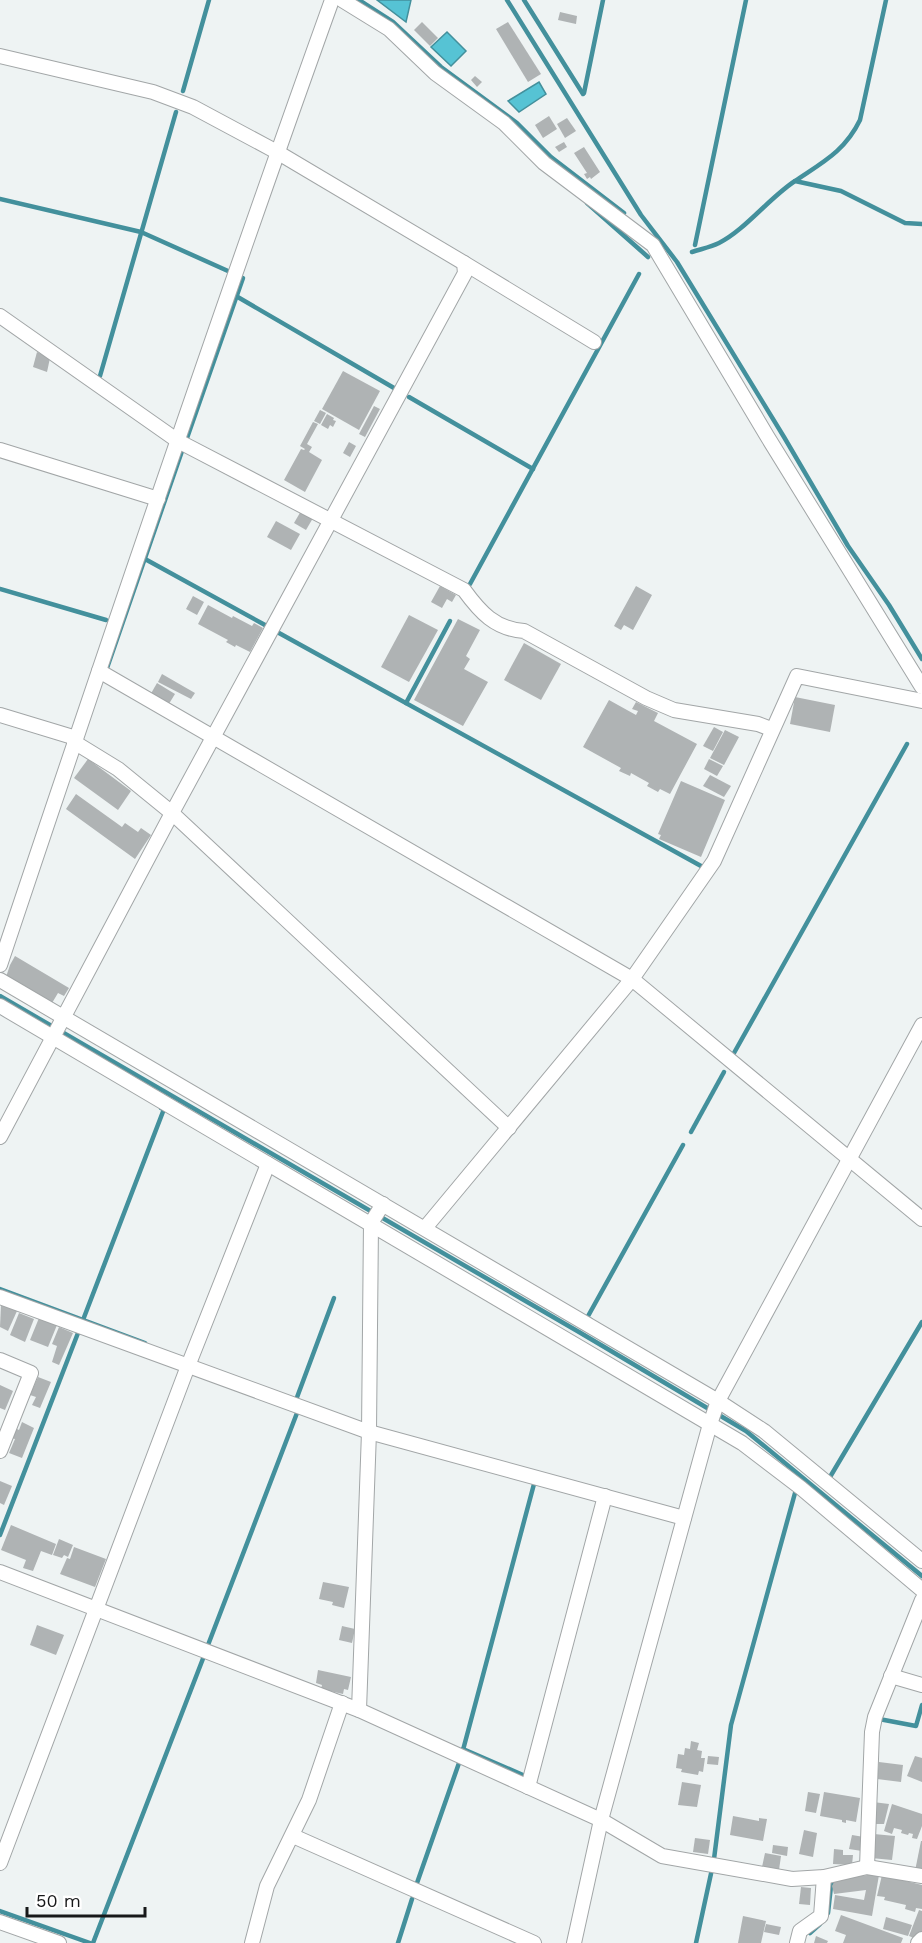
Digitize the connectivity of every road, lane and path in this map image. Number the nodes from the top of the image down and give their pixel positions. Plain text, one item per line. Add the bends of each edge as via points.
1 (332, 0) edge
2 (342, 0) edge
3 (0, 56) edge
4 (277, 152) junction
5 (464, 263) junction
6 (0, 316) edge
7 (594, 342) dead end
8 (178, 441) junction
9 (0, 450) edge
10 (158, 499) junction
11 (331, 521) junction
12 (99, 671) junction
13 (922, 687) edge
14 (922, 701) edge
15 (0, 715) edge
16 (771, 729) junction
17 (213, 736) junction
18 (75, 740) junction
19 (172, 813) junction
20 (0, 965) edge
21 (632, 979) junction
22 (0, 980) edge
23 (0, 1006) edge
24 (62, 1019) junction
25 (922, 1025) edge
26 (53, 1035) junction
27 (508, 1128) junction
28 (0, 1137) edge
29 (850, 1159) junction
30 (268, 1164) junction
31 (382, 1206) junction
32 (922, 1218) edge
33 (372, 1222) junction
34 (425, 1228) junction
35 (0, 1296) edge
36 (0, 1360) edge
37 (188, 1366) junction
38 (717, 1404) junction
39 (711, 1422) junction
40 (369, 1432) junction
41 (0, 1451) edge
42 (605, 1496) junction
43 (684, 1518) junction
44 (922, 1561) edge
45 (0, 1572) edge
46 (922, 1590) edge
47 (922, 1600) edge
48 (97, 1609) junction
49 (891, 1676) junction
50 (922, 1685) edge
51 (342, 1703) junction
52 (358, 1710) junction
53 (528, 1787) junction
54 (601, 1820) junction
55 (293, 1836) junction
56 (0, 1863) edge
57 (867, 1867) junction
58 (922, 1876) edge
59 (824, 1877) junction
60 (0, 1922) edge
61 (922, 1939) edge
62 (59, 1943) edge
63 (252, 1943) edge
64 (534, 1943) edge
65 (574, 1943) edge
66 (797, 1943) edge
67 (918, 1943) edge

1 - 4 street
2 - 13 street via 389,29 435,73 504,123 544,164 653,245
3 - 4 street via 175,99
4 - 5 street
4 - 8 street
5 - 7 street
5 - 11 street via 465,273
6 - 8 street
8 - 10 street
8 - 11 street
9 - 10 street
10 - 12 street
11 - 16 street via 464,590 481,612 510,630 524,632 646,698 674,710
11 - 17 street
12 - 17 street
12 - 18 street
14 - 16 street via 797,676
15 - 18 street
16 - 21 street via 714,861
17 - 19 street
17 - 21 street
18 - 19 street
18 - 20 street
19 - 24 street
19 - 27 street
21 - 27 street
21 - 29 street
22 - 24 street
23 - 26 street
24 - 26 street
24 - 31 street
25 - 29 street
26 - 28 street
26 - 30 street
27 - 34 street
29 - 32 street
29 - 38 street
30 - 33 street
30 - 37 street
31 - 33 street
31 - 34 street
33 - 39 street
33 - 40 street
34 - 38 street
35 - 37 street
36 - 41 street via 32,1373
37 - 40 street
37 - 48 street
38 - 39 street
38 - 44 street via 764,1431
39 - 43 street
39 - 46 street via 801,1488
40 - 42 street
40 - 52 street
42 - 43 street
42 - 53 street
43 - 54 street
45 - 48 street
47 - 49 street
48 - 51 street
48 - 56 street
49 - 50 street
49 - 57 street via 872,1732
51 - 52 street
51 - 55 street
52 - 53 street
53 - 54 street
54 - 59 street via 662,1856 792,1880
54 - 65 street
55 - 63 street via 267,1886
55 - 64 street
57 - 58 street
57 - 59 street
59 - 66 street via 821,1916 800,1931
60 - 62 street
61 - 67 street

